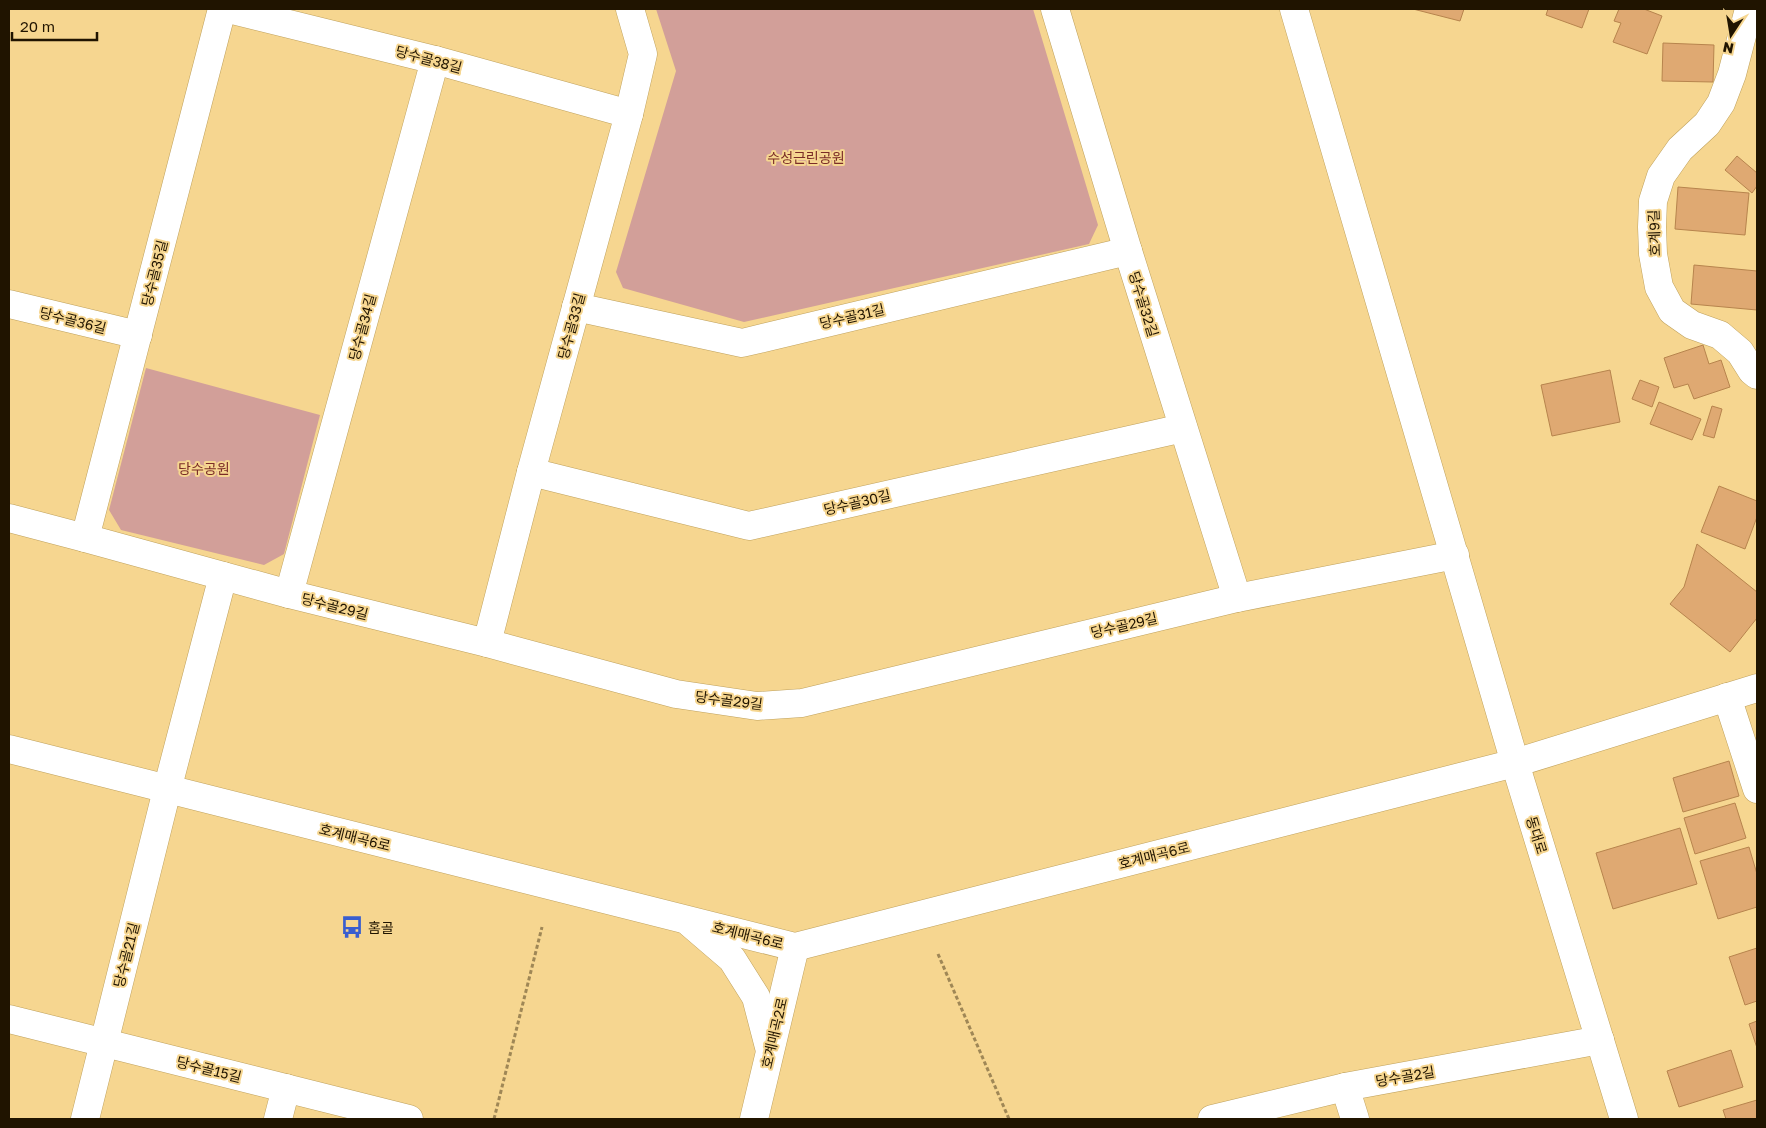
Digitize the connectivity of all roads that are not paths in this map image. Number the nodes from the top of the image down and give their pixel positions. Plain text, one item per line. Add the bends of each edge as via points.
1 (222, 9) edge
2 (228, 9) edge
3 (630, 9) edge
4 (1055, 9) edge
5 (1294, 9) edge
6 (1749, 9) edge
7 (435, 60) junction
8 (629, 114) junction
9 (1128, 251) junction
10 (9, 304) edge
11 (576, 307) junction
12 (138, 335) junction
13 (1757, 375) edge
14 (1184, 428) junction
15 (531, 472) junction
16 (9, 518) edge
17 (85, 538) junction
18 (1455, 556) junction
19 (223, 576) junction
20 (289, 594) junction
21 (1237, 598) junction
22 (487, 643) junction
23 (1757, 688) edge
24 (1728, 697) junction
25 (9, 749) edge
26 (1515, 763) junction
27 (1757, 789) edge
28 (167, 790) junction
29 (686, 920) junction
30 (795, 947) junction
31 (9, 1019) edge
32 (1600, 1040) junction
33 (104, 1044) junction
34 (770, 1051) junction
35 (1345, 1087) junction
36 (286, 1088) junction
37 (85, 1119) edge
38 (278, 1119) edge
39 (409, 1119) edge
40 (754, 1119) edge
41 (1212, 1119) edge
42 (1355, 1119) edge
43 (1624, 1119) edge

1 - 12 street, 당수골35길
2 - 7 street, 당수골38길
3 - 8 street, 당수골33길 via 643,54
4 - 9 street, 당수골32길
5 - 18 street, 동대로
6 - 13 street, 호계9길 via 1721,103 1707,124 1680,149 1661,176 1653,201 1652,227 1659,287 1672,311 1692,325 1720,335 1740,352
7 - 8 street, 당수골38길
7 - 20 street, 당수골34길
8 - 11 street, 당수골33길
9 - 11 street, 당수골31길 via 742,343
9 - 14 street, 당수골32길
10 - 12 street, 당수골36길
11 - 15 street, 당수골33길
12 - 17 street, 당수골35길
14 - 15 street, 당수골30길 via 749,526
14 - 21 street, 당수골32길
15 - 22 street, 당수골33길
16 - 17 street, 당수골29길
17 - 19 street, 당수골29길
18 - 21 street, 당수골29길
18 - 26 street, 동대로
19 - 20 street, 당수골29길
19 - 28 street, 당수골21길
20 - 22 street, 당수골29길
21 - 22 street, 당수골29길 via 802,703 757,706 676,694
23 - 24 street
24 - 26 street
24 - 27 street
25 - 28 street, 호계매곡6로
26 - 30 street, 호계매곡6로
26 - 32 street, 동대로
28 - 29 street, 호계매곡6로
28 - 33 street, 당수골21길
29 - 30 street, 호계매곡6로
29 - 34 street via 732,959 756,997
30 - 34 street, 호계매곡2로
31 - 33 street, 당수골15길
32 - 35 street, 당수골2길
32 - 43 street, 동대로
33 - 36 street, 당수골15길
33 - 37 street, 당수골21길
34 - 40 street, 호계매곡2로
35 - 41 street, 당수골2길
35 - 42 street
36 - 38 street
36 - 39 street, 당수골15길

